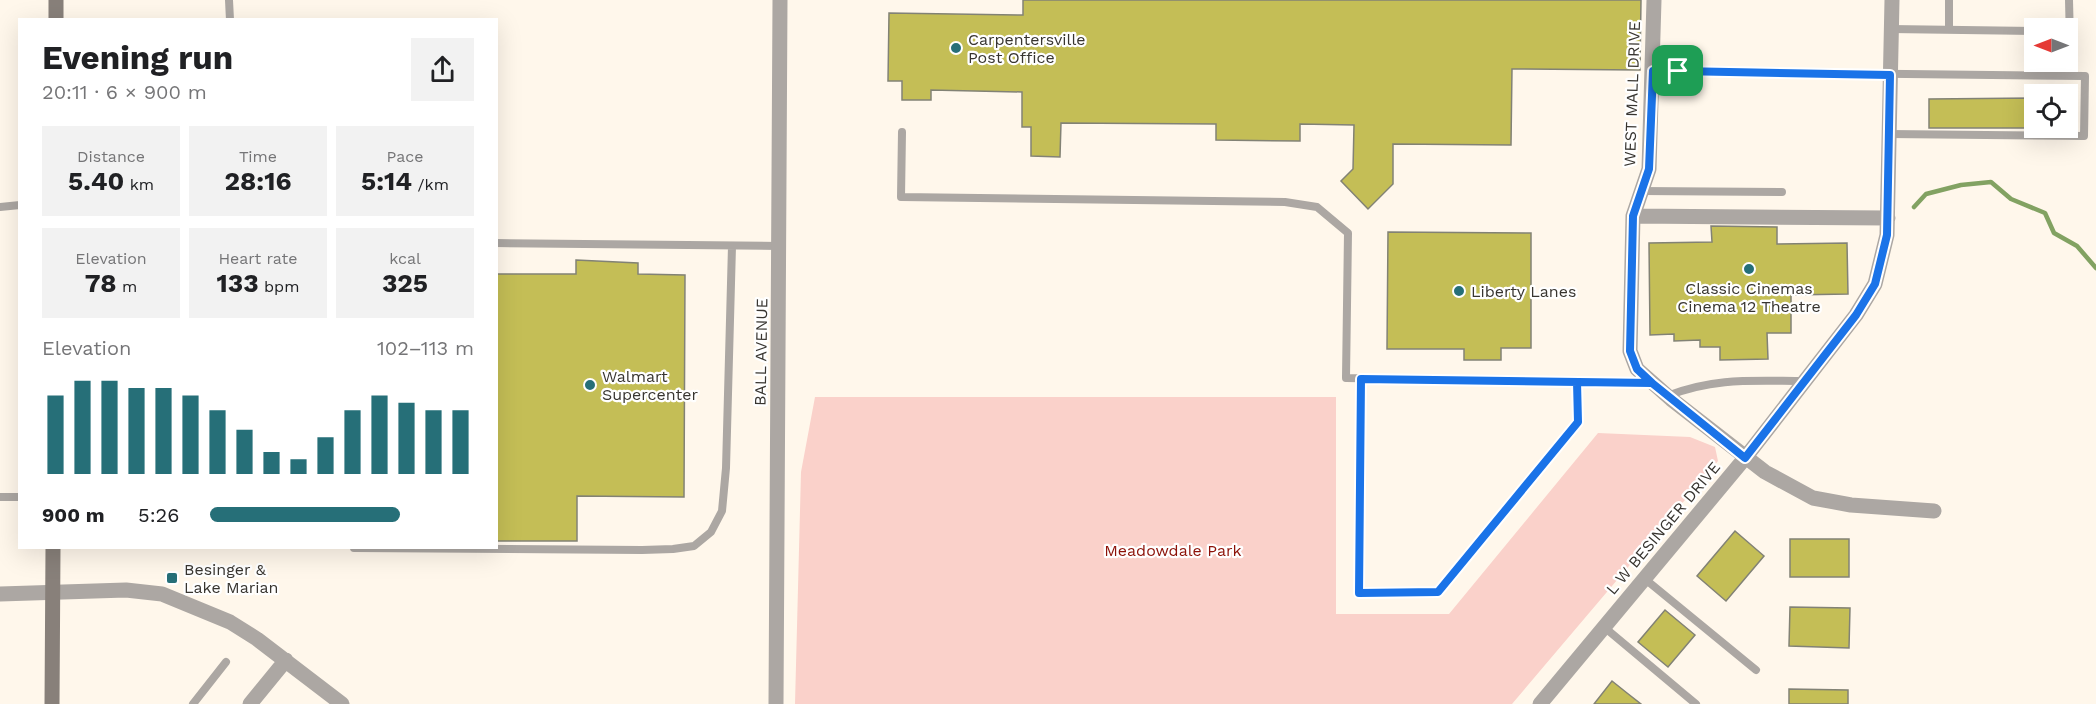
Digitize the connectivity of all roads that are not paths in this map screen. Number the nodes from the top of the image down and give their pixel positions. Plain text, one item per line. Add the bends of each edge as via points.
1 (56, 0) edge
2 (229, 0) edge
3 (780, 0) edge
4 (1654, 0) edge
5 (1892, 0) edge
6 (1949, 0) edge
7 (2069, 0) edge
8 (56, 18) edge
9 (230, 18) edge
10 (2069, 18) edge
11 (1891, 29) junction
12 (1949, 30) junction
13 (2024, 31) edge
14 (1653, 71) junction
15 (1890, 75) junction
16 (902, 132) dead end
17 (1889, 134) junction
18 (1641, 191) junction
19 (1782, 192) dead end
20 (18, 205) edge
21 (0, 207) edge
22 (1633, 216) junction
23 (1888, 218) junction
24 (498, 243) edge
25 (732, 246) junction
26 (780, 246) junction
27 (1361, 379) junction
28 (1805, 381) junction
29 (1577, 382) junction
30 (1652, 383) junction
31 (1667, 396) junction
32 (1745, 458) junction
33 (0, 497) edge
34 (18, 497) edge
35 (1934, 511) dead end
36 (53, 549) edge
37 (498, 549) edge
38 (1645, 579) junction
39 (53, 592) junction
40 (0, 594) edge
41 (1604, 627) junction
42 (285, 660) junction
43 (226, 662) dead end
44 (1756, 670) dead end
45 (259, 701) edge
46 (52, 704) edge
47 (193, 704) edge
48 (342, 704) edge
49 (776, 704) edge
50 (1540, 704) edge
51 (1696, 704) edge

1 - 8 street
2 - 9 lane
3 - 26 street, BALL AVENUE
4 - 14 street, WEST MALL DRIVE
5 - 11 street, L W BESINGER DRIVE
6 - 12 lane
7 - 10 lane
11 - 12 lane
11 - 15 street, L W BESINGER DRIVE
12 - 13 lane
14 - 15 lane
14 - 18 street, WEST MALL DRIVE via 1649,169
15 - 17 street, L W BESINGER DRIVE
15 - 17 lane via 2085,76 2084,136
16 - 27 lane via 901,197 1285,202 1317,207 1348,233 1346,378
17 - 23 street, L W BESINGER DRIVE
18 - 19 lane
18 - 22 street, WEST MALL DRIVE
20 - 21 lane
22 - 23 street
22 - 30 street, WEST MALL DRIVE via 1630,351 1637,369
23 - 28 street, L W BESINGER DRIVE via 1886,244 1875,284
24 - 25 lane
25 - 26 lane
25 - 37 lane via 726,468 722,511 711,532 694,546 674,549
26 - 49 street, BALL AVENUE
27 - 29 lane
27 - 29 lane via 1359,593 1438,592 1578,422
28 - 31 lane via 1714,382
28 - 32 street, L W BESINGER DRIVE
29 - 30 lane
30 - 31 street, WEST MALL DRIVE
31 - 32 street, WEST MALL DRIVE
32 - 35 street, WEST MALL DRIVE via 1813,498
32 - 38 street, L W BESINGER DRIVE
33 - 34 lane
36 - 39 street
38 - 41 street, L W BESINGER DRIVE
38 - 44 lane
39 - 40 street
39 - 42 street via 162,594 230,622
39 - 46 street
41 - 50 street, L W BESINGER DRIVE
41 - 51 lane
42 - 45 street
42 - 48 street
43 - 47 lane

